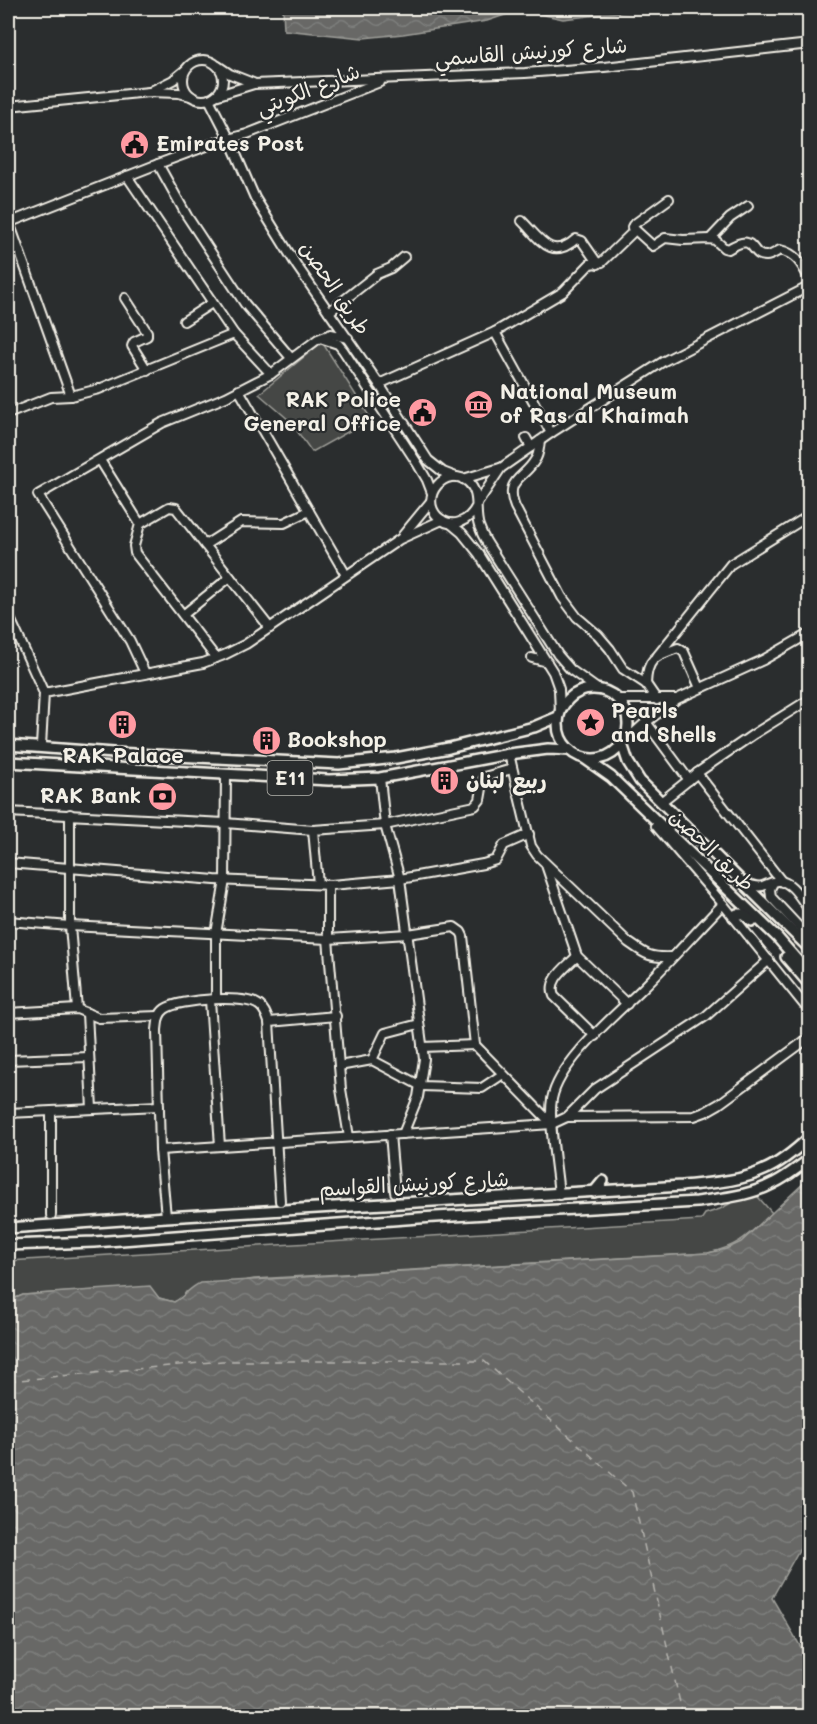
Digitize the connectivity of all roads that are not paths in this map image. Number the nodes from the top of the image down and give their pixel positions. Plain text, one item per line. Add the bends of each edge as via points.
1 (810, 44) edge
2 (216, 64) junction
3 (184, 71) junction
4 (387, 79) junction
5 (254, 84) junction
6 (149, 92) junction
7 (191, 96) junction
8 (212, 98) junction
9 (8, 106) edge
10 (229, 138) junction
11 (158, 164) junction
12 (127, 176) junction
13 (669, 200) dead end
14 (748, 206) dead end
15 (522, 221) dead end
16 (8, 223) edge
17 (632, 227) junction
18 (710, 239) junction
19 (404, 257) dead end
20 (598, 264) junction
21 (810, 280) edge
22 (810, 286) edge
23 (125, 298) dead end
24 (212, 303) junction
25 (329, 312) junction
26 (184, 321) dead end
27 (495, 332) junction
28 (234, 334) junction
29 (348, 338) junction
30 (318, 339) junction
31 (291, 358) junction
32 (147, 370) junction
33 (271, 374) junction
34 (379, 384) junction
35 (239, 390) junction
36 (71, 396) junction
37 (8, 414) edge
38 (551, 433) junction
39 (526, 438) dead end
40 (540, 441) junction
41 (531, 447) junction
42 (100, 460) junction
43 (501, 468) junction
44 (460, 478) junction
45 (431, 497) junction
46 (476, 505) junction
47 (309, 511) junction
48 (810, 515) edge
49 (446, 521) junction
50 (140, 524) junction
51 (400, 539) junction
52 (205, 545) junction
53 (346, 575) junction
54 (230, 578) junction
55 (183, 615) junction
56 (9, 620) edge
57 (270, 628) junction
58 (810, 633) edge
59 (658, 655) junction
60 (216, 658) junction
61 (532, 658) dead end
62 (547, 662) junction
63 (145, 673) junction
64 (646, 684) junction
65 (596, 688) junction
66 (700, 688) junction
67 (44, 693) junction
68 (618, 699) junction
69 (677, 699) junction
70 (810, 699) edge
71 (657, 700) junction
72 (559, 714) junction
73 (646, 722) junction
74 (622, 744) junction
75 (8, 745) edge
76 (41, 746) junction
77 (570, 750) junction
78 (509, 754) junction
79 (584, 758) junction
80 (8, 762) edge
81 (512, 769) junction
82 (697, 773) junction
83 (226, 776) junction
84 (380, 778) junction
85 (689, 780) junction
86 (661, 802) junction
87 (639, 805) junction
88 (8, 812) edge
89 (70, 814) junction
90 (225, 823) junction
91 (385, 825) junction
92 (313, 830) junction
93 (529, 834) junction
94 (8, 863) edge
95 (545, 863) junction
96 (71, 868) junction
97 (400, 879) junction
98 (225, 880) junction
99 (777, 882) junction
100 (743, 883) junction
101 (318, 884) junction
102 (328, 885) junction
103 (723, 904) junction
104 (810, 910) edge
105 (734, 917) junction
106 (8, 921) edge
107 (70, 926) junction
108 (216, 934) junction
109 (408, 934) junction
110 (328, 939) junction
111 (810, 942) edge
112 (810, 949) edge
113 (578, 956) junction
114 (671, 957) junction
115 (769, 960) junction
116 (810, 975) edge
117 (810, 985) edge
118 (213, 1000) junction
119 (627, 1004) junction
120 (77, 1009) junction
121 (810, 1012) edge
122 (8, 1013) edge
123 (87, 1013) junction
124 (159, 1016) junction
125 (336, 1016) junction
126 (269, 1022) junction
127 (419, 1024) junction
128 (595, 1036) junction
129 (810, 1037) edge
130 (475, 1045) junction
131 (422, 1047) junction
132 (89, 1057) junction
133 (8, 1060) edge
134 (372, 1060) junction
135 (339, 1066) junction
136 (503, 1074) junction
137 (420, 1086) junction
138 (159, 1106) junction
139 (92, 1109) junction
140 (51, 1112) junction
141 (8, 1113) edge
142 (567, 1117) junction
143 (552, 1124) junction
144 (390, 1134) junction
145 (403, 1134) junction
146 (348, 1137) junction
147 (810, 1137) edge
148 (276, 1142) junction
149 (220, 1146) junction
150 (160, 1150) junction
151 (810, 1159) edge
152 (603, 1181) dead end
153 (395, 1192) dead end
154 (594, 1192) junction
155 (559, 1195) junction
156 (280, 1201) dead end
157 (51, 1215) dead end
158 (166, 1217) junction
159 (8, 1228) edge
160 (8, 1245) edge

1 - 4 street, شارع كورنيش القاسمي via 604,67
2 - 3 street via 202,59
2 - 5 street, شارع كورنيش القاسمي
2 - 8 street via 223,77 220,91
3 - 6 street
3 - 7 street via 182,80
4 - 5 street, شارع كورنيش القاسمي
4 - 10 street, شارع الكويتي
5 - 8 street, شارع كورنيش القاسمي
6 - 7 street
6 - 9 street
7 - 8 street
8 - 10 street, طريق الحصن
10 - 11 street, شارع الكويتي
10 - 25 street, طريق الحصن via 255,198
11 - 12 street, شارع الكويتي
11 - 31 street via 245,304
12 - 16 street, شارع الكويتي
12 - 24 street
13 - 17 street
14 - 18 street
15 - 20 street via 556,250 576,239 582,241
16 - 36 street
17 - 18 street via 653,246 665,238
17 - 20 street via 632,233
18 - 21 street via 728,249 739,242 748,243 768,256 780,250 789,252 800,261
19 - 25 street
20 - 27 street via 590,264 563,292
22 - 38 street via 664,361
23 - 32 street via 147,332 132,346
24 - 26 street
24 - 28 street
25 - 29 street, طريق الحصن
27 - 34 street
27 - 38 street
28 - 32 street
28 - 33 street
29 - 30 street via 331,334
29 - 34 street, طريق الحصن
30 - 31 street
30 - 45 street, طريق الحصن via 330,340 343,350 423,472
31 - 33 street
32 - 36 street
33 - 35 street
34 - 44 street, طريق الحصن via 428,460 443,472
35 - 42 street via 162,423
35 - 47 street
36 - 37 street via 51,397
38 - 40 street
39 - 41 street
40 - 41 street
40 - 64 street via 535,461 514,482 515,507 570,609 600,637 623,669
41 - 43 street
42 - 50 street
42 - 63 street via 38,495 130,641
43 - 44 street
43 - 46 street
44 - 45 street via 441,481
44 - 46 street via 474,489
45 - 49 street via 436,515
45 - 51 street
46 - 49 street via 459,523
46 - 65 street via 478,525 487,543 558,655
47 - 52 street via 286,522 241,522
47 - 53 street
48 - 59 street via 731,564
49 - 51 street
49 - 62 street via 462,532 479,554
50 - 52 street via 172,506
50 - 55 street via 135,553
51 - 53 street
52 - 54 street
53 - 57 street
54 - 55 street
54 - 57 street
55 - 60 street
56 - 67 street
57 - 60 street
58 - 66 street via 763,660
59 - 64 street via 649,664
59 - 66 street via 682,650
60 - 63 street
61 - 62 street
62 - 72 street via 559,688
63 - 67 street
64 - 71 street
65 - 68 main road
65 - 72 main road via 574,694
66 - 69 street
67 - 76 street
68 - 71 street
68 - 74 main road via 628,716 627,735
69 - 71 street
69 - 73 street
70 - 82 street
72 - 76 main road, E11 via 534,728 449,748 339,764
72 - 77 main road via 560,735
73 - 74 street
73 - 85 street
74 - 79 main road via 605,757
74 - 86 main road, طريق الحصن via 640,781
75 - 76 main road, E11
77 - 78 main road, E11
77 - 79 main road
78 - 81 street
78 - 84 main road, E11
79 - 87 main road, طريق الحصن via 611,777
80 - 83 main road, E11
81 - 91 street via 484,777 475,806
81 - 93 street
82 - 85 street
82 - 99 street
83 - 84 main road, E11
83 - 90 street
84 - 91 street
85 - 86 street
86 - 100 main road, طريق الحصن
87 - 103 street
87 - 116 main road, طريق الحصن via 777,937
88 - 89 street
89 - 90 street
89 - 96 street
90 - 92 street
90 - 98 street
91 - 92 street
91 - 97 street
92 - 101 street
93 - 95 street via 531,846
93 - 97 street via 504,845 496,860
94 - 96 street
95 - 113 street
95 - 114 street via 628,942 655,958
96 - 98 street
96 - 107 street
97 - 102 street
97 - 109 street
98 - 101 street
98 - 108 street
99 - 100 street via 762,887
99 - 104 street via 791,887
99 - 111 street via 770,889 771,897
100 - 112 main road, طريق الحصن
101 - 102 street
102 - 110 street
103 - 105 street
103 - 114 street
105 - 115 street
105 - 117 main road via 743,914 750,919
106 - 107 street
107 - 108 street
107 - 120 street
108 - 110 street
108 - 118 street
109 - 110 street
109 - 127 street
109 - 130 street via 454,927 463,936
110 - 125 street
113 - 119 street
113 - 128 street via 554,980 552,991
114 - 119 street
115 - 121 street
115 - 142 street via 706,1016 595,1089
118 - 124 street via 166,1008
118 - 126 street via 260,1005
118 - 149 street
119 - 128 street
120 - 122 street
120 - 123 street
123 - 124 street via 99,1018
123 - 132 street
124 - 138 street
125 - 126 street
125 - 135 street
126 - 148 street
127 - 131 street
127 - 134 street via 385,1033
128 - 143 street via 560,1079 552,1099
129 - 142 street via 705,1113
130 - 131 street
130 - 136 street
131 - 137 street
132 - 133 street
132 - 139 street
134 - 135 street
134 - 137 street
135 - 146 street
136 - 137 street via 482,1088
136 - 143 street
137 - 145 street
138 - 139 street
138 - 150 street
139 - 140 street
140 - 141 street
140 - 157 street
142 - 143 street
143 - 145 street
143 - 155 street
144 - 145 street
144 - 146 street
144 - 153 street
146 - 148 street
147 - 154 main road, شارع كورنيش القواسم via 765,1170 732,1180
148 - 149 street
148 - 156 street
149 - 150 street
150 - 158 street
151 - 160 main road, شارع كورنيش القواسم via 758,1191 697,1202
152 - 154 main road
154 - 155 main road, شارع كورنيش القواسم
155 - 158 main road, شارع كورنيش القواسم
158 - 159 main road, شارع كورنيش القواسم

